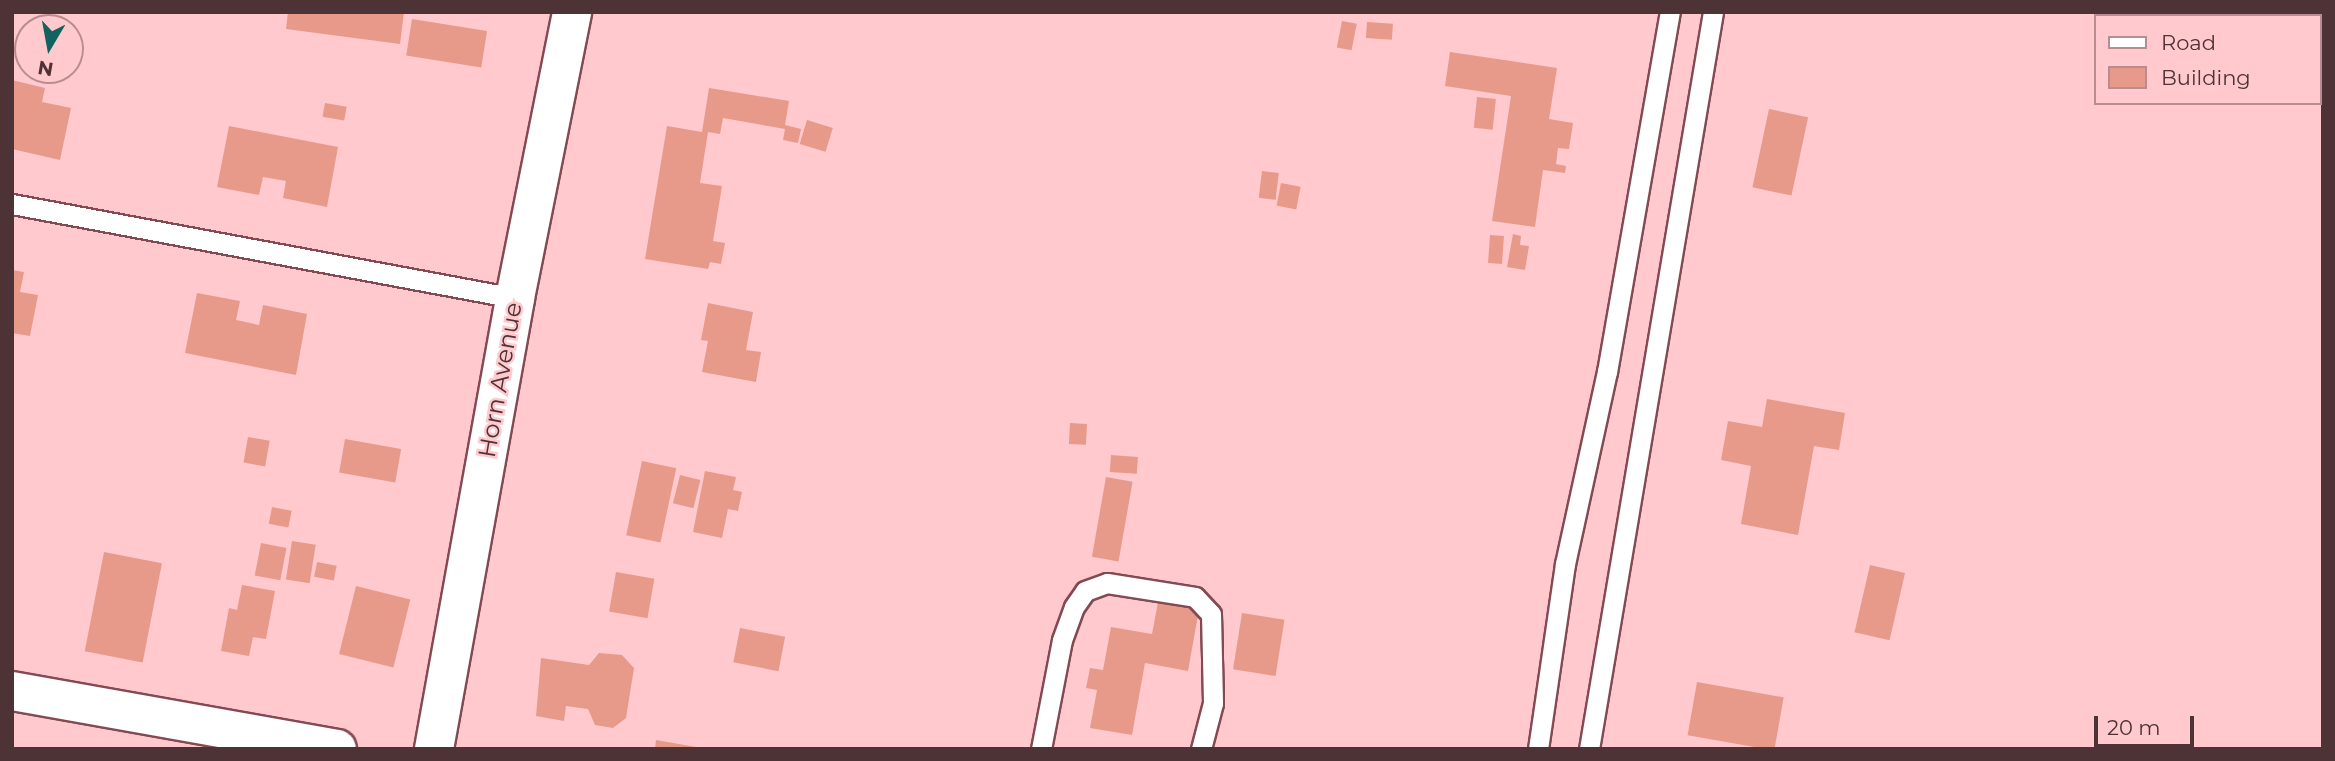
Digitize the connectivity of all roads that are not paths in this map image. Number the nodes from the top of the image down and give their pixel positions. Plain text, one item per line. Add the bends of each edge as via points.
1 (572, 12) edge
2 (1670, 12) edge
3 (1713, 12) edge
4 (12, 204) edge
5 (515, 298) junction
6 (12, 691) edge
7 (337, 749) edge
8 (434, 749) edge
9 (1041, 749) edge
10 (1201, 749) edge
11 (1538, 749) edge
12 (1590, 749) edge

1 - 5 street, Horn Avenue
2 - 11 lane via 1607,372 1564,564
3 - 12 lane
4 - 5 lane
5 - 8 street, Horn Avenue
6 - 7 street
9 - 10 lane via 1062,640 1074,607 1085,591 1107,583 1195,597 1211,614 1213,703

